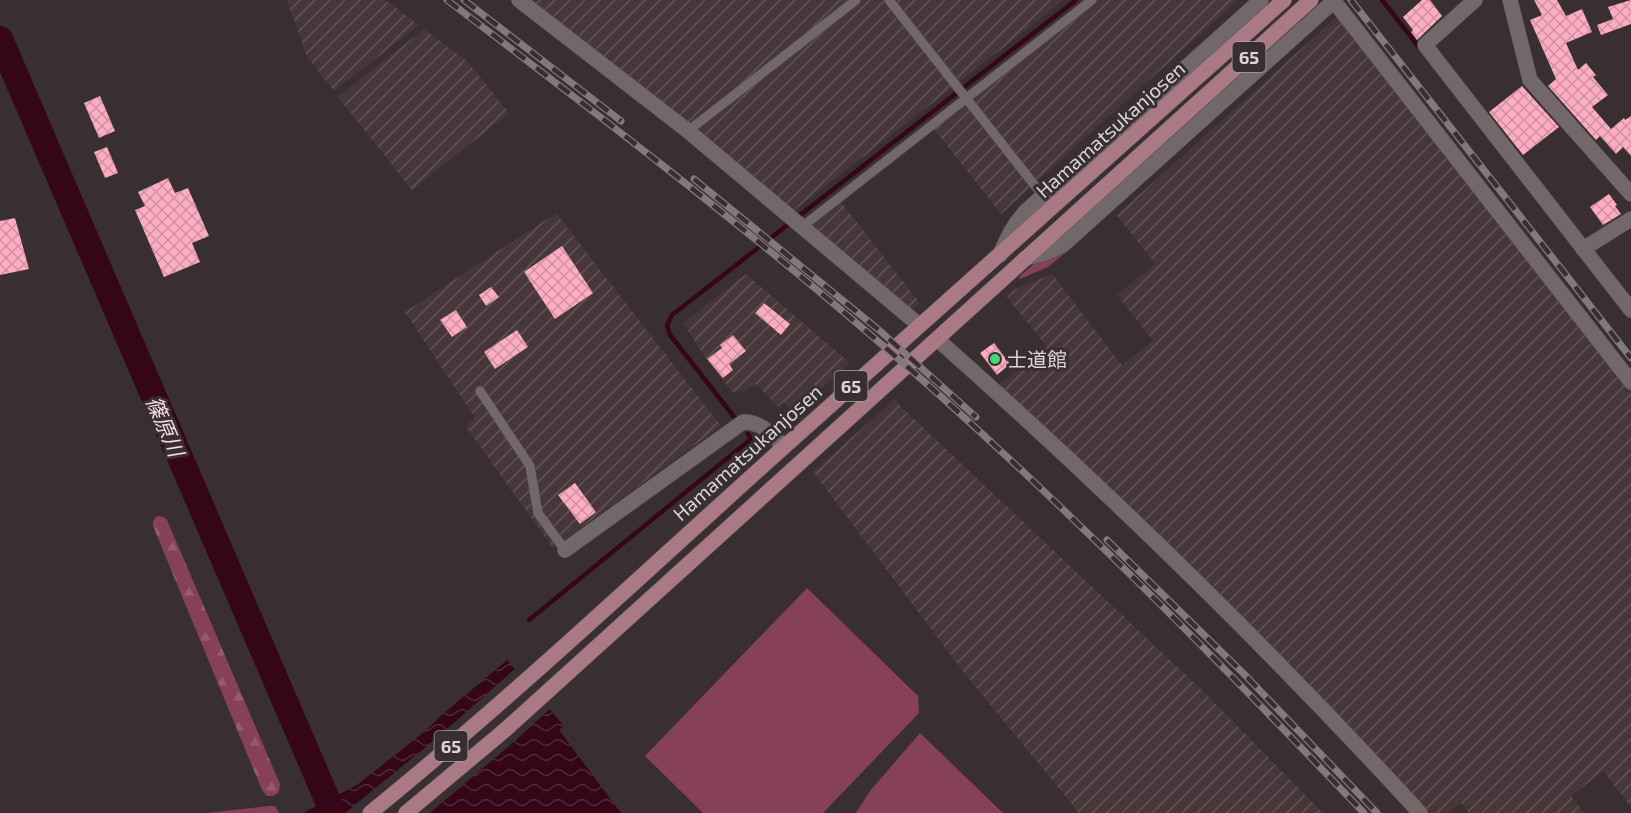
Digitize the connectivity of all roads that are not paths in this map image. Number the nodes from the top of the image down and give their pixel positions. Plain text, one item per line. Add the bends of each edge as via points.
1 (519, 0) edge
2 (856, 0) edge
3 (889, 0) edge
4 (1092, 0) edge
5 (1261, 0) edge
6 (1284, 0) edge
7 (1311, 0) edge
8 (1333, 0) edge
9 (1475, 0) edge
10 (1510, 0) edge
11 (965, 97) junction
12 (688, 132) junction
13 (1631, 194) edge
14 (1043, 196) junction
15 (1631, 219) edge
16 (798, 222) junction
17 (1583, 249) junction
18 (1000, 255) junction
19 (1025, 258) junction
20 (1631, 310) edge
21 (919, 325) junction
22 (938, 339) junction
23 (1631, 382) edge
24 (480, 391) dead end
25 (798, 434) junction
26 (784, 447) junction
27 (814, 451) junction
28 (564, 550) joint
29 (543, 664) junction
30 (558, 681) junction
31 (370, 813) edge
32 (406, 813) edge
33 (1420, 813) edge

1 - 12 street
2 - 12 lane
3 - 11 lane
4 - 11 lane
5 - 14 street
6 - 18 main road, Hamamatsukanjosen / 65
7 - 19 main road, Hamamatsukanjosen / 65
8 - 19 street via 1063,245 1044,255
8 - 23 street
9 - 17 street via 1425,45
10 - 13 street via 1530,80
11 - 14 lane
11 - 16 lane
12 - 16 street
14 - 18 street via 1015,223
15 - 17 street
16 - 21 street
17 - 20 street
18 - 21 main road, Hamamatsukanjosen / 65
19 - 22 main road, Hamamatsukanjosen / 65
21 - 25 main road, Hamamatsukanjosen / 65
22 - 27 main road, Hamamatsukanjosen / 65
22 - 33 street via 1175,561 1349,735
24 - 28 lane via 530,466 538,513
25 - 26 main road, Hamamatsukanjosen / 65
25 - 27 main road
26 - 28 street via 764,429 744,422
26 - 29 main road, Hamamatsukanjosen / 65
27 - 30 main road, Hamamatsukanjosen / 65
29 - 30 main road
29 - 31 main road, Hamamatsukanjosen / 65
30 - 32 main road, Hamamatsukanjosen / 65

